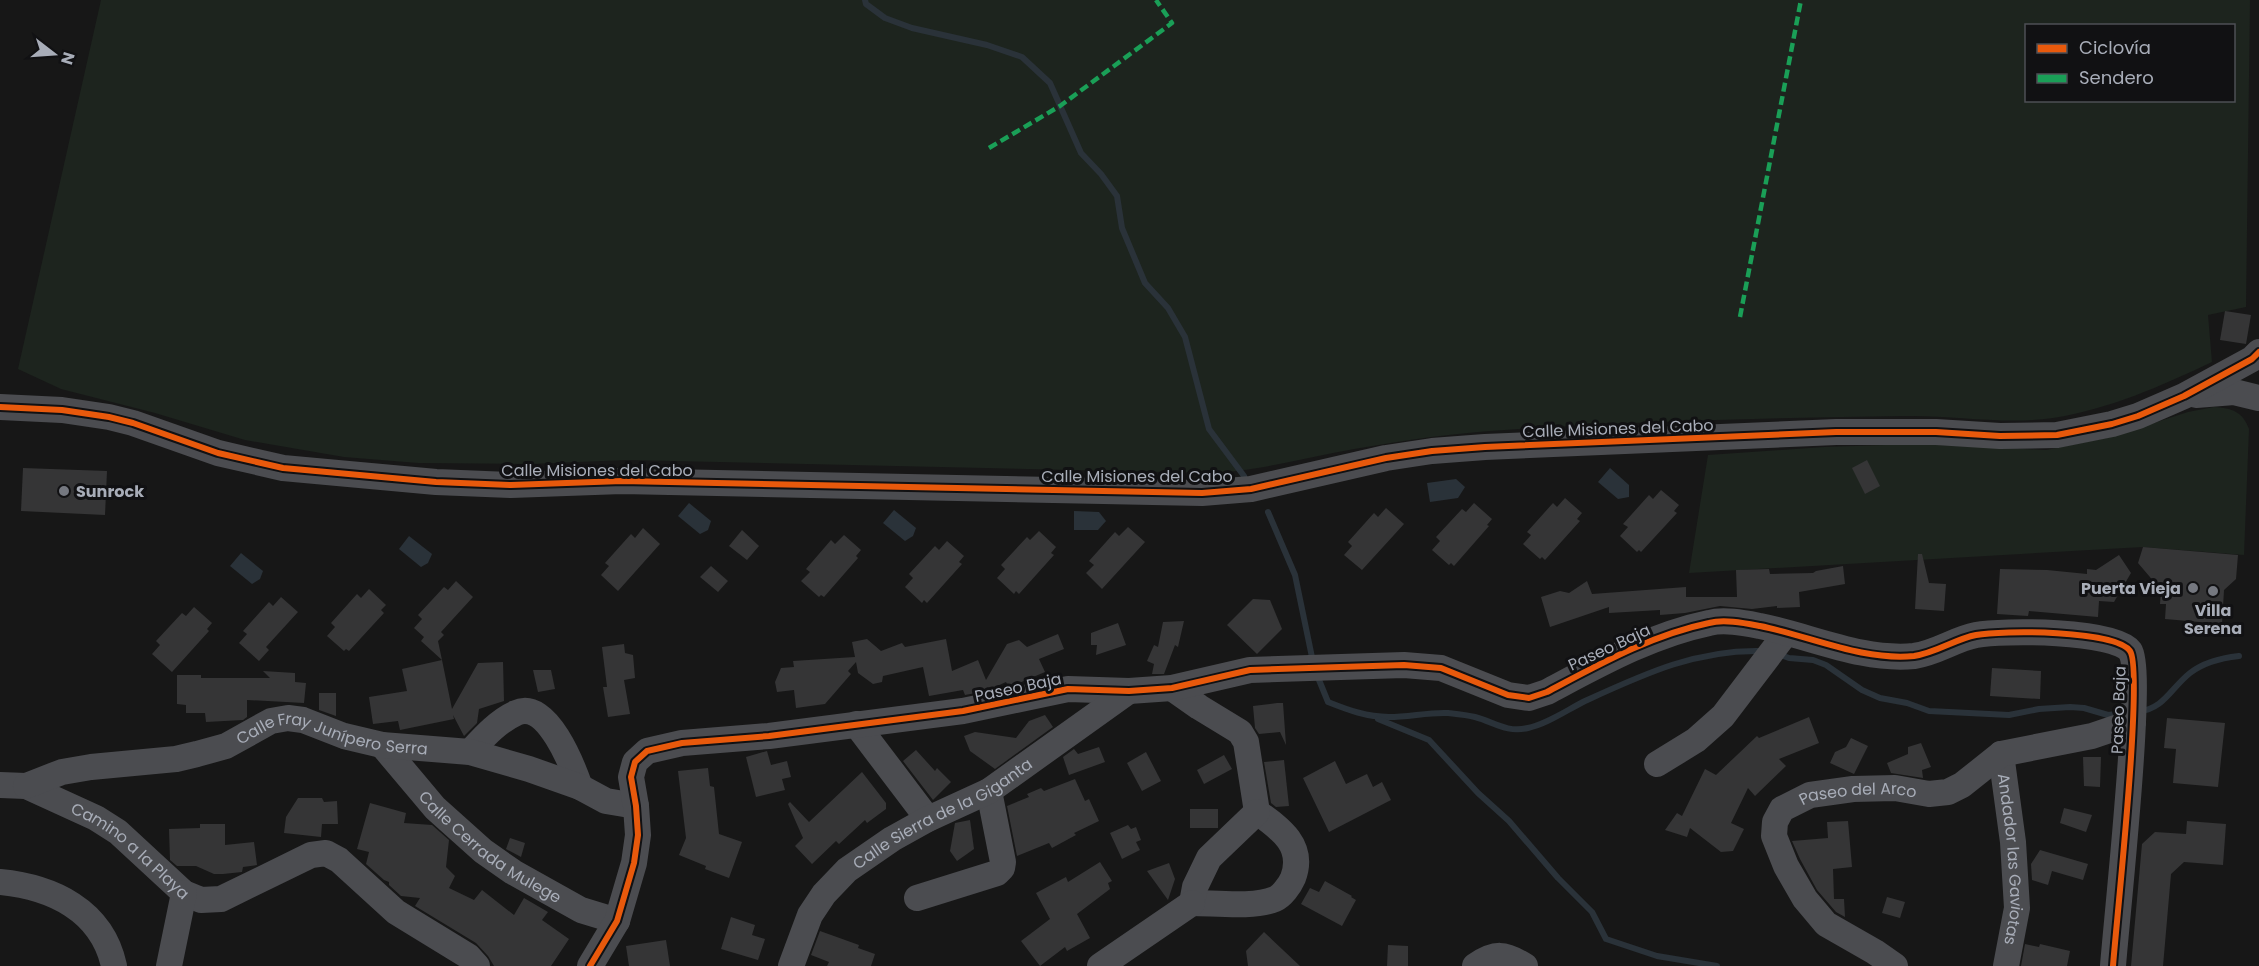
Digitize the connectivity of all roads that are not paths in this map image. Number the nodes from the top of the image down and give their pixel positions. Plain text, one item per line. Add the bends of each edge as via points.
1 (2259, 352) edge
2 (2184, 396) junction
3 (2259, 398) edge
4 (0, 407) edge
5 (1786, 633) junction
6 (1173, 688) junction
7 (1129, 691) junction
8 (2133, 722) junction
9 (856, 724) junction
10 (382, 745) junction
11 (470, 752) junction
12 (2001, 754) junction
13 (1657, 764) dead end
14 (0, 785) edge
15 (26, 786) junction
16 (580, 787) junction
17 (988, 791) junction
18 (636, 806) junction
19 (1257, 812) junction
20 (928, 819) junction
21 (0, 882) edge
22 (184, 893) junction
23 (917, 898) dead end
24 (1192, 903) junction
25 (617, 921) junction
26 (114, 966) edge
27 (169, 966) edge
28 (477, 966) edge
29 (590, 966) edge
30 (791, 966) edge
31 (1100, 966) edge
32 (1475, 966) edge
33 (1525, 966) edge
34 (1895, 966) edge
35 (2006, 966) edge
36 (2113, 966) edge

1 - 2 street, Calle Misiones del Cabo
2 - 3 street, Calle Misiones del Cabo via 2234,392
2 - 4 street, Calle Misiones del Cabo via 2112,424 2057,435 1836,432 1485,447 1386,458 1251,489 1202,493 634,481 436,482 283,468 218,453 109,417
5 - 6 street, Paseo Baja via 1743,623 1711,622 1650,640 1529,698 1508,695 1441,668 1404,665 1250,670
5 - 8 street, Paseo Baja via 1876,656 1916,656 1974,636 2008,632 2075,634 2122,644 2130,650 2134,661
5 - 13 street via 1723,716 1696,740
6 - 7 street, Paseo Baja
6 - 19 street via 1240,732 1246,742
7 - 9 street, Paseo Baja via 1068,689 963,711
7 - 17 street, Calle Sierra de la Giganta
8 - 12 street, Paseo del Arco via 2091,736
8 - 36 street, Paseo Baja
9 - 18 street, Paseo Baja via 682,743 647,751 635,762 631,777
9 - 20 street
10 - 11 street, Calle Fray Junípero Serra
10 - 15 street, Calle Fray Junípero Serra via 288,718 271,721 226,746 197,754 62,772
10 - 25 street, Calle Cerrada Mulege via 435,808 483,851 581,910
11 - 16 street, Calle Fray Junípero Serra
11 - 16 street via 490,731 517,712 528,711 555,733
12 - 34 street, Paseo del Arco via 1948,792 1929,794 1895,788 1810,795 1782,809 1775,822 1774,836 1805,899 1826,924
12 - 35 street, Andador las Gaviotas via 2017,908
14 - 15 street
15 - 22 street, Camino a la Playa via 118,832
16 - 18 street, Calle Fray Junípero Serra via 606,801
17 - 20 street, Calle Sierra de la Giganta
17 - 23 street via 1002,868 997,873
18 - 25 street via 638,835 634,863
19 - 24 street via 1209,858
19 - 24 street via 1289,838 1297,854 1290,884 1276,899
20 - 30 street, Calle Sierra de la Giganta via 892,838 847,870 824,894 810,915
21 - 26 street via 27,885 62,898 97,925
22 - 27 street
22 - 28 street, Camino a la Playa via 201,900 221,899 311,855 326,854 339,860 396,912 468,956
24 - 31 street
25 - 29 street
32 - 33 street via 1492,956 1511,956

